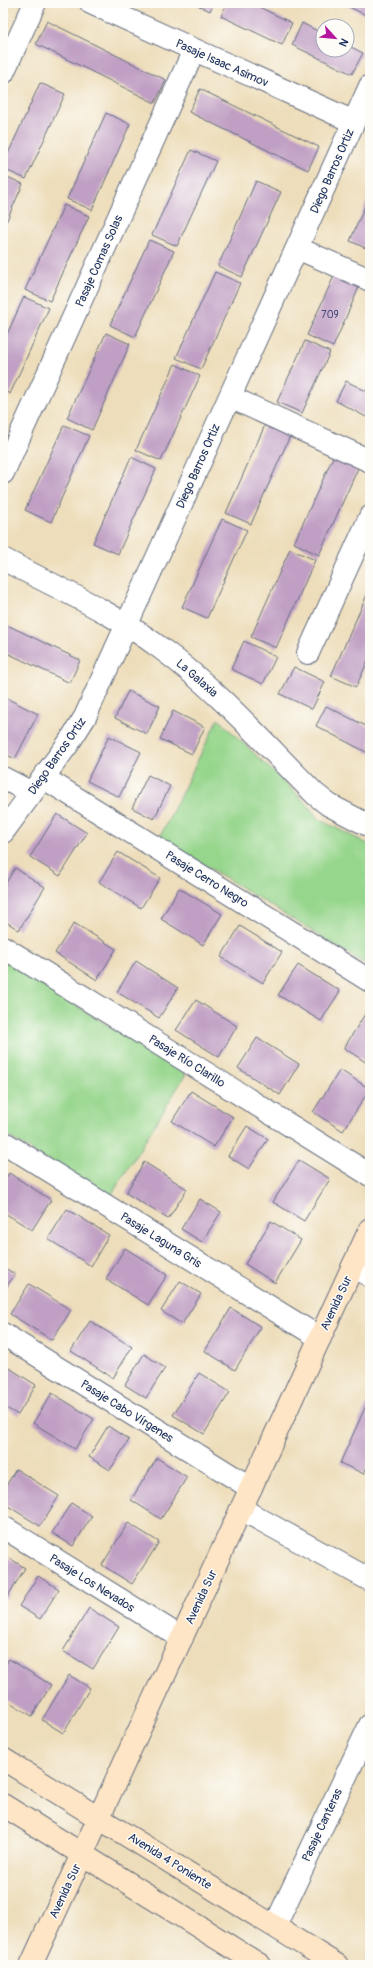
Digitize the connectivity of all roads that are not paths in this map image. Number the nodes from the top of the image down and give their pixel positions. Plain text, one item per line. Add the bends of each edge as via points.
1 (35, 3) edge
2 (91, 3) edge
3 (194, 50) junction
4 (3, 73) edge
5 (369, 91) edge
6 (354, 122) junction
7 (297, 248) junction
8 (370, 280) edge
9 (230, 396) junction
10 (370, 461) edge
11 (3, 473) edge
12 (370, 517) edge
13 (3, 559) edge
14 (127, 625) junction
15 (308, 653) dead end
16 (3, 778) edge
17 (38, 785) junction
18 (370, 826) edge
19 (3, 832) edge
20 (3, 947) edge
21 (370, 981) edge
22 (3, 1142) edge
23 (370, 1175) edge
24 (370, 1229) edge
25 (361, 1271) edge
26 (3, 1334) edge
27 (320, 1338) junction
28 (251, 1488) junction
29 (241, 1509) junction
30 (3, 1528) edge
31 (370, 1580) edge
32 (182, 1638) junction
33 (370, 1725) edge
34 (3, 1759) edge
35 (3, 1806) edge
36 (99, 1818) junction
37 (82, 1854) junction
38 (275, 1926) junction
39 (31, 1965) edge
40 (260, 1965) edge
41 (337, 1965) edge

1 - 4 street
2 - 3 street, Pasaje Isaac Asimov
3 - 6 street, Pasaje Isaac Asimov
3 - 11 street, Pasaje Comas Solas
5 - 6 street, Diego Barros Ortiz
6 - 7 street, Diego Barros Ortiz
7 - 8 street
7 - 9 street, Diego Barros Ortiz
9 - 10 street
9 - 14 street, Diego Barros Ortiz
12 - 15 street
13 - 14 street, La Galaxia
14 - 17 street, Diego Barros Ortiz via 85,717
14 - 18 street, La Galaxia via 164,650 208,686 315,794 336,809
16 - 17 street, Pasaje Cerro Negro
17 - 19 street, Diego Barros Ortiz
17 - 21 street, Pasaje Cerro Negro
20 - 23 street, Pasaje Río Clarillo
22 - 27 street, Pasaje Laguna Gris
24 - 25 street, Avenida Sur
25 - 27 street, Avenida Sur
26 - 28 street, Pasaje Cabo Vírgenes
27 - 28 street, Avenida Sur
28 - 29 street, Avenida Sur
29 - 31 street
29 - 32 street, Avenida Sur
30 - 32 street, Pasaje Los Nevados
32 - 36 street, Avenida Sur
33 - 38 street, Pasaje Canteras
34 - 36 street, Avenida 4 Poniente
35 - 37 street
36 - 37 street, Avenida Sur
36 - 38 street, Avenida 4 Poniente
37 - 39 street, Avenida Sur
37 - 40 street
38 - 41 street, Avenida 4 Poniente

